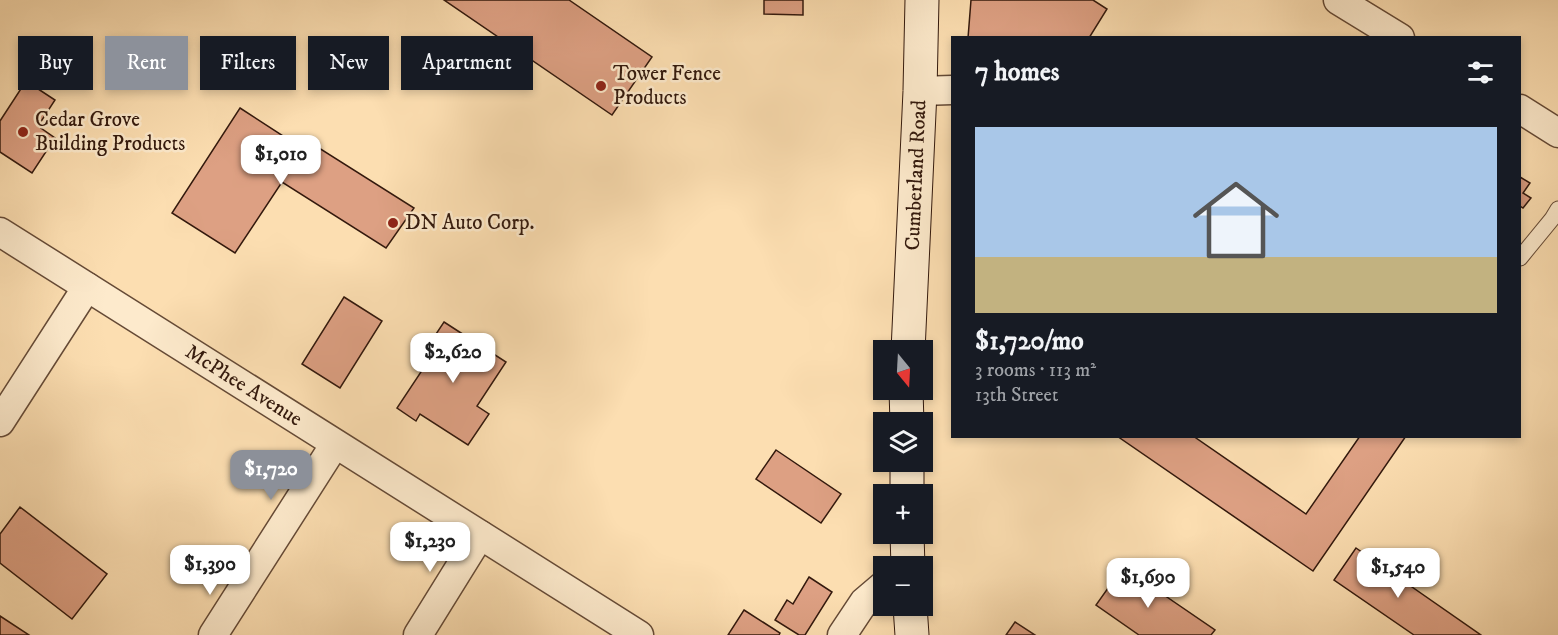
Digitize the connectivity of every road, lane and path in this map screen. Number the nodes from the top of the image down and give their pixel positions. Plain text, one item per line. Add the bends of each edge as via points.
1 (922, 0) edge
2 (1338, 0) edge
3 (1397, 36) edge
4 (951, 90) edge
5 (920, 91) junction
6 (1521, 111) edge
7 (1558, 133) edge
8 (1558, 209) edge
9 (0, 232) edge
10 (1521, 257) edge
11 (87, 287) junction
12 (909, 340) edge
13 (0, 422) edge
14 (335, 444) junction
15 (480, 535) junction
16 (873, 593) edge
17 (911, 616) edge
18 (213, 635) edge
19 (418, 635) edge
20 (639, 635) edge
21 (842, 635) edge
22 (912, 635) edge

1 - 5 street, Cumberland Road
2 - 3 street
4 - 5 street
5 - 12 street, Cumberland Road
6 - 7 street
8 - 10 lane
9 - 11 street, McPhee Avenue
11 - 13 street
11 - 14 street, McPhee Avenue
14 - 15 street, McPhee Avenue
14 - 18 street
15 - 19 street
15 - 20 street, McPhee Avenue
16 - 21 street
17 - 22 street

